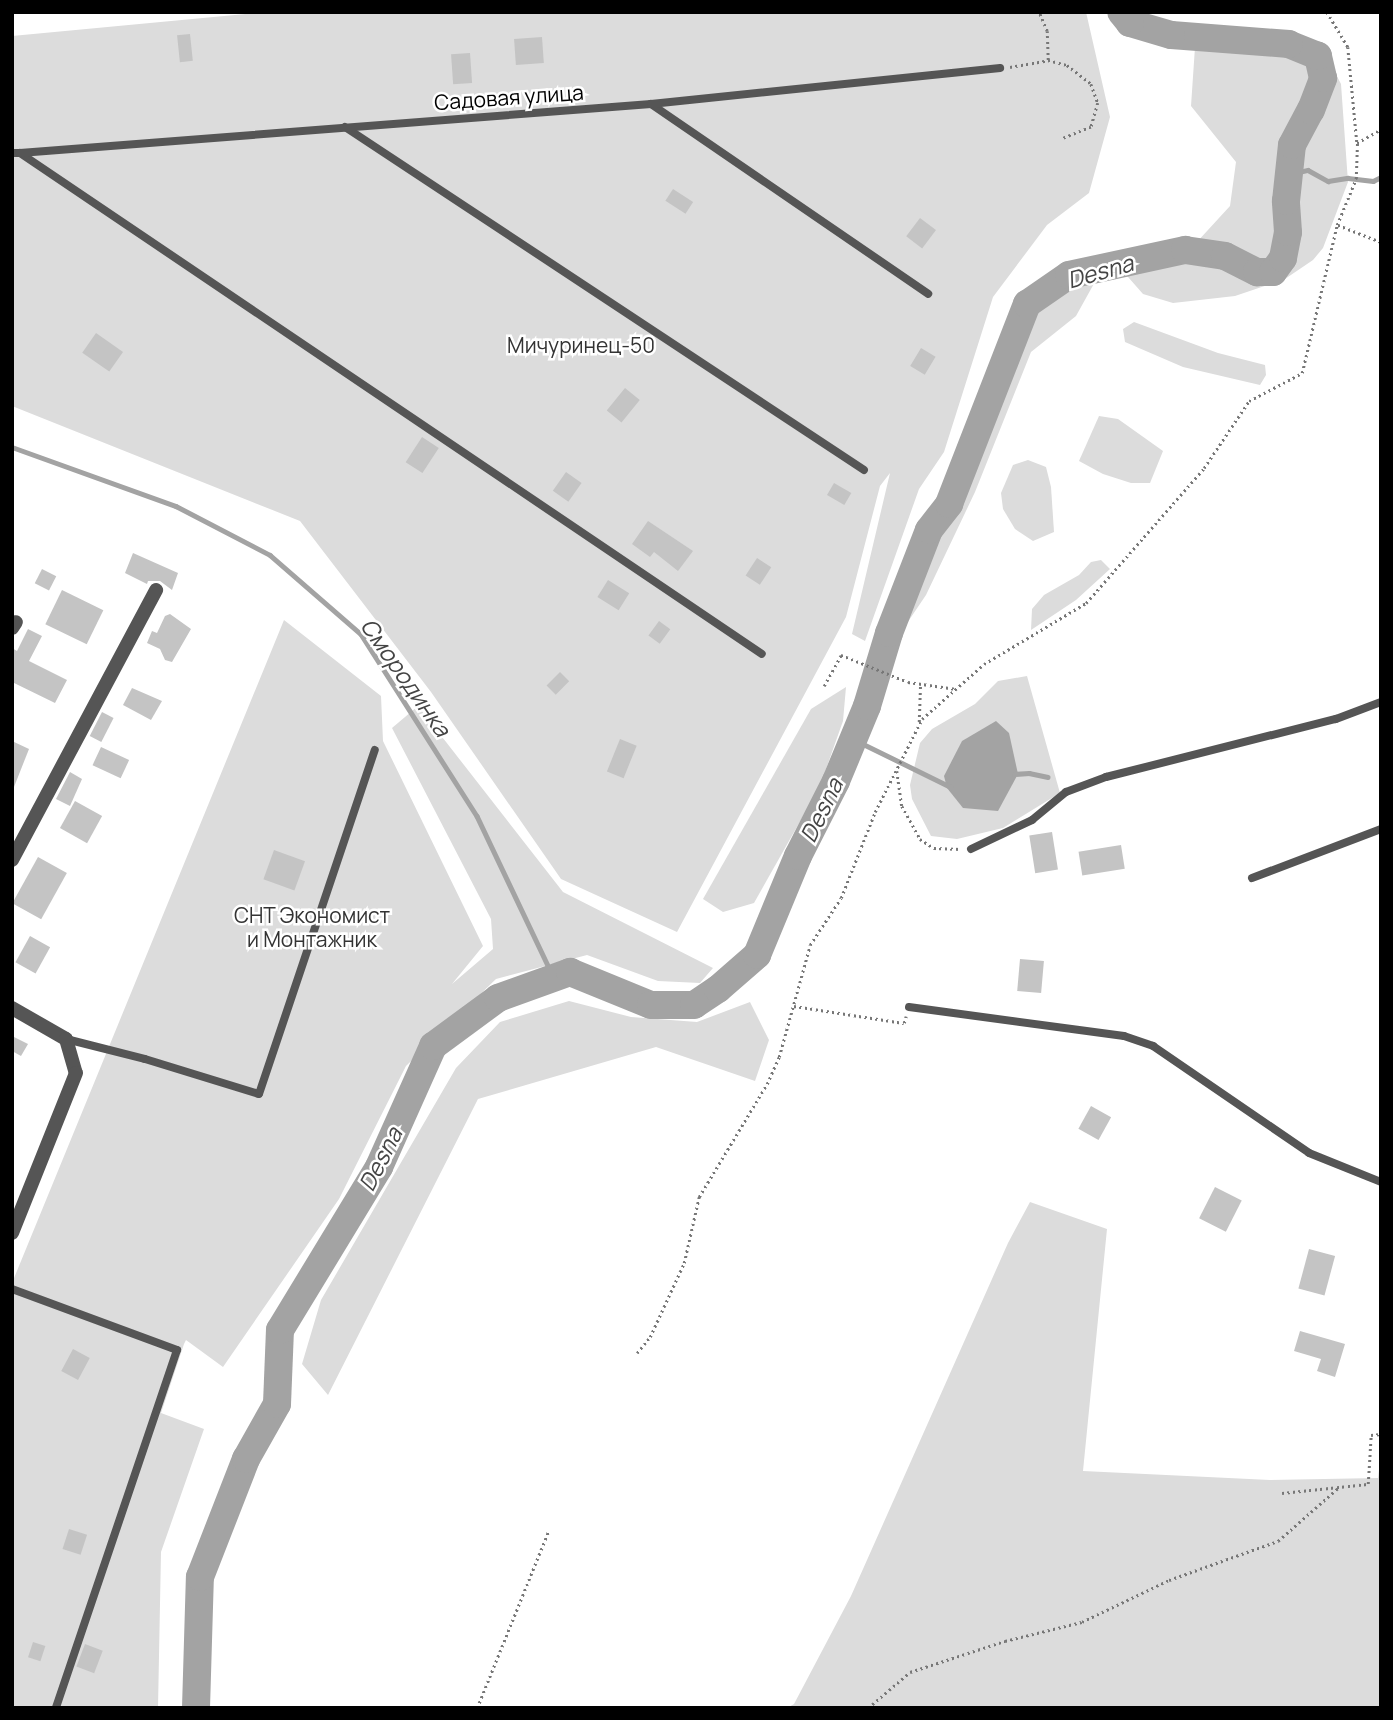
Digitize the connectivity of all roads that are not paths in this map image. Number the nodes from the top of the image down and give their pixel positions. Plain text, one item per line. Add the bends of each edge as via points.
1 (1000, 68) road end
2 (651, 104) junction
3 (345, 127) junction
4 (16, 153) edge
5 (928, 294) dead end
6 (864, 470) dead end
7 (156, 590) dead end
8 (762, 654) dead end
9 (1381, 702) edge
10 (375, 750) dead end
11 (1381, 829) edge
12 (971, 849) road end
13 (12, 860) edge
14 (1252, 878) dead end
15 (909, 1007) road end
16 (12, 1008) edge
17 (66, 1039) junction
18 (1381, 1182) edge
19 (12, 1233) edge
20 (12, 1289) edge
21 (56, 1708) edge

1 - 2 lane, Садовая улица
2 - 3 lane, Садовая улица
2 - 5 lane
3 - 4 lane, Садовая улица
3 - 6 lane
4 - 8 lane
7 - 13 street
9 - 12 lane via 1336,719 1106,777 1066,792 1032,820
10 - 17 lane via 259,1094
11 - 14 lane
15 - 18 lane via 1124,1036 1143,1043 1309,1153
16 - 17 street
17 - 19 street via 76,1073
20 - 21 lane via 177,1350

